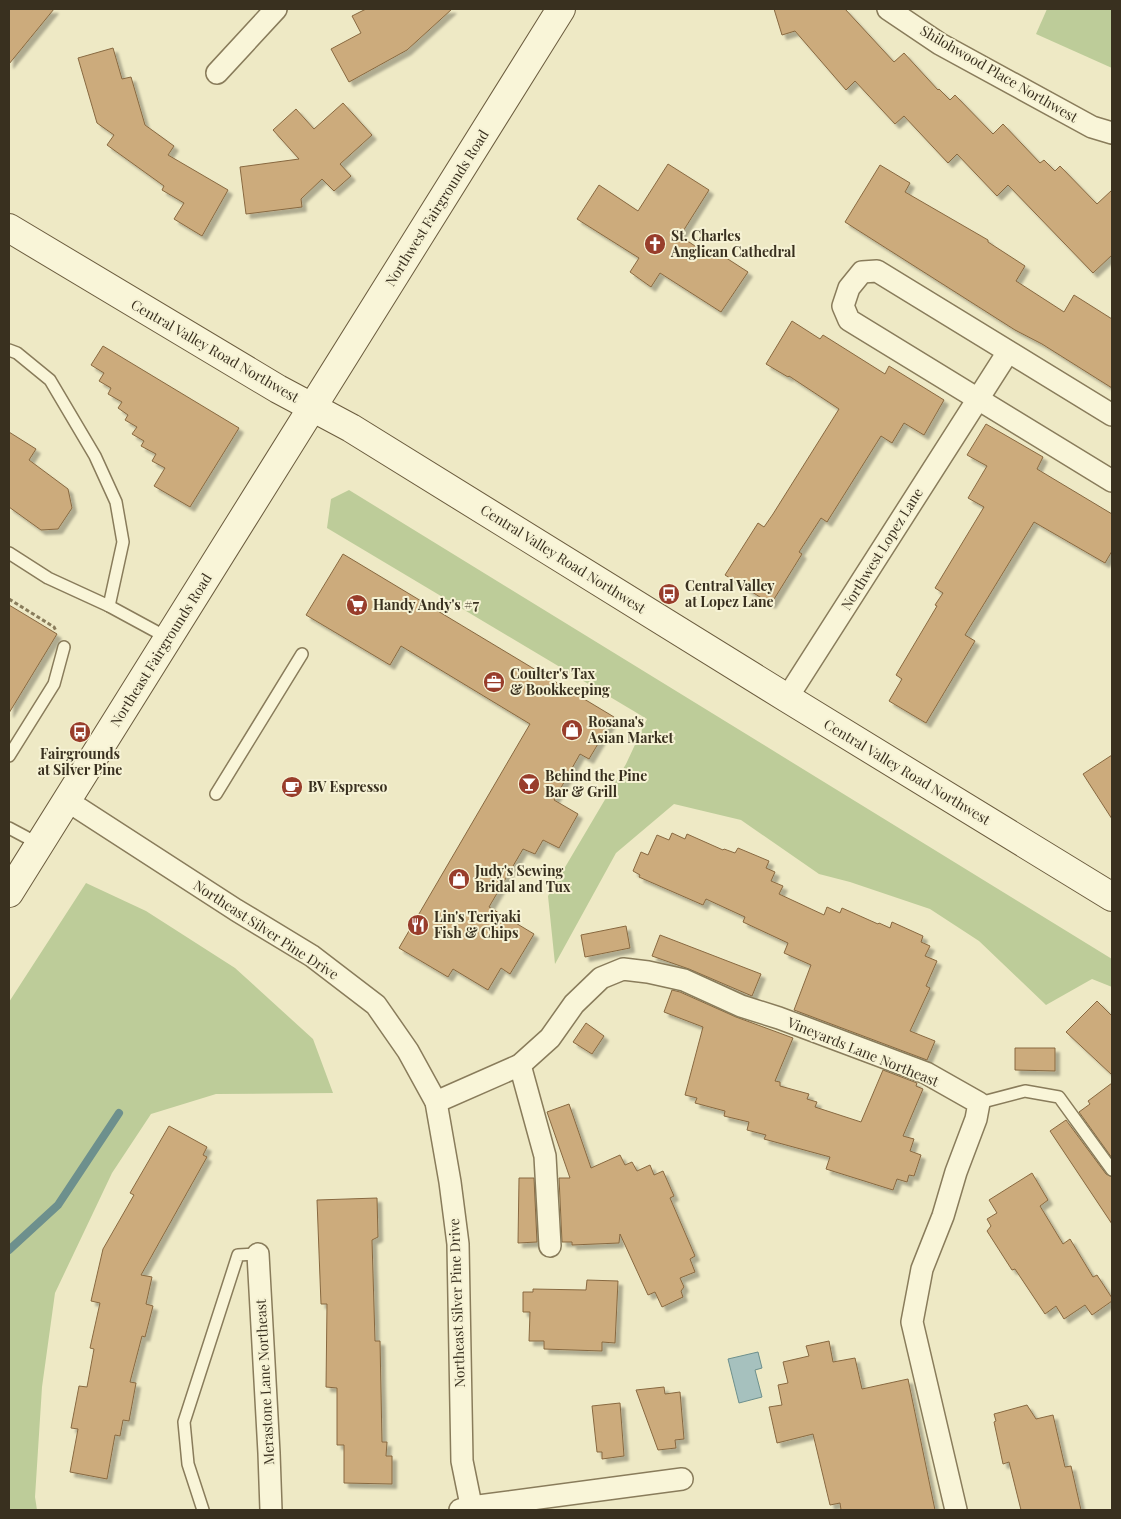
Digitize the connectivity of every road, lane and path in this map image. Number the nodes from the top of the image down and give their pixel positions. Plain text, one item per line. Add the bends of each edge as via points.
1 (276, 9) edge
2 (561, 9) edge
3 (888, 9) edge
4 (217, 73) dead end
5 (1112, 133) edge
6 (9, 228) edge
7 (9, 350) edge
8 (1008, 352) junction
9 (977, 399) junction
10 (312, 407) junction
11 (1112, 416) edge
12 (1112, 481) edge
13 (9, 553) edge
14 (9, 599) edge
15 (109, 606) junction
16 (168, 638) junction
17 (64, 647) joint
18 (302, 654) dead end
19 (787, 698) junction
20 (9, 756) edge
21 (216, 794) dead end
22 (66, 800) junction
23 (9, 828) edge
24 (39, 844) junction
25 (9, 893) edge
26 (1112, 897) edge
27 (520, 1065) junction
28 (436, 1102) junction
29 (979, 1103) junction
30 (1112, 1170) edge
31 (550, 1246) dead end
32 (258, 1254) joint
33 (682, 1480) dead end
34 (467, 1509) edge
35 (203, 1510) edge
36 (271, 1510) edge
37 (956, 1510) edge

1 - 4 street
2 - 10 main road, Northwest Fairgrounds Road
3 - 5 street, Shilohwood Place Northwest via 940,44 1092,127
6 - 10 main road, Central Valley Road Northwest
7 - 15 lane via 50,380 95,456 116,502 123,542
8 - 9 street, Northwest Lopez Lane
8 - 9 street via 877,271 862,272 849,288 843,306 848,320
8 - 11 street
9 - 12 street
9 - 19 street, Northwest Lopez Lane
10 - 16 main road, Northeast Fairgrounds Road
10 - 19 main road, Central Valley Road Northwest
13 - 15 lane via 48,578
14 - 17 path via 54,628
15 - 16 lane
16 - 22 main road, Northeast Fairgrounds Road
17 - 20 lane via 54,684
18 - 21 lane
19 - 26 main road, Central Valley Road Northwest
22 - 24 main road, Northeast Fairgrounds Road
22 - 28 street, Northeast Silver Pine Drive via 312,956 376,1005 408,1051
23 - 24 lane
24 - 25 main road, Northeast Fairgrounds Road
27 - 28 street, Vineyards Lane Northeast
27 - 29 street, Vineyards Lane Northeast via 550,1038 574,1004 601,978 622,970 648,972 684,980 740,1006 926,1073
27 - 31 street via 545,1156
28 - 34 street, Northeast Silver Pine Drive via 458,1244 462,1461
29 - 30 lane via 1025,1091 1059,1097
29 - 37 street via 943,1216 922,1269 912,1322
32 - 35 lane via 238,1255 184,1422 188,1464
32 - 36 street, Merastone Lane Northeast
33 - 34 street

